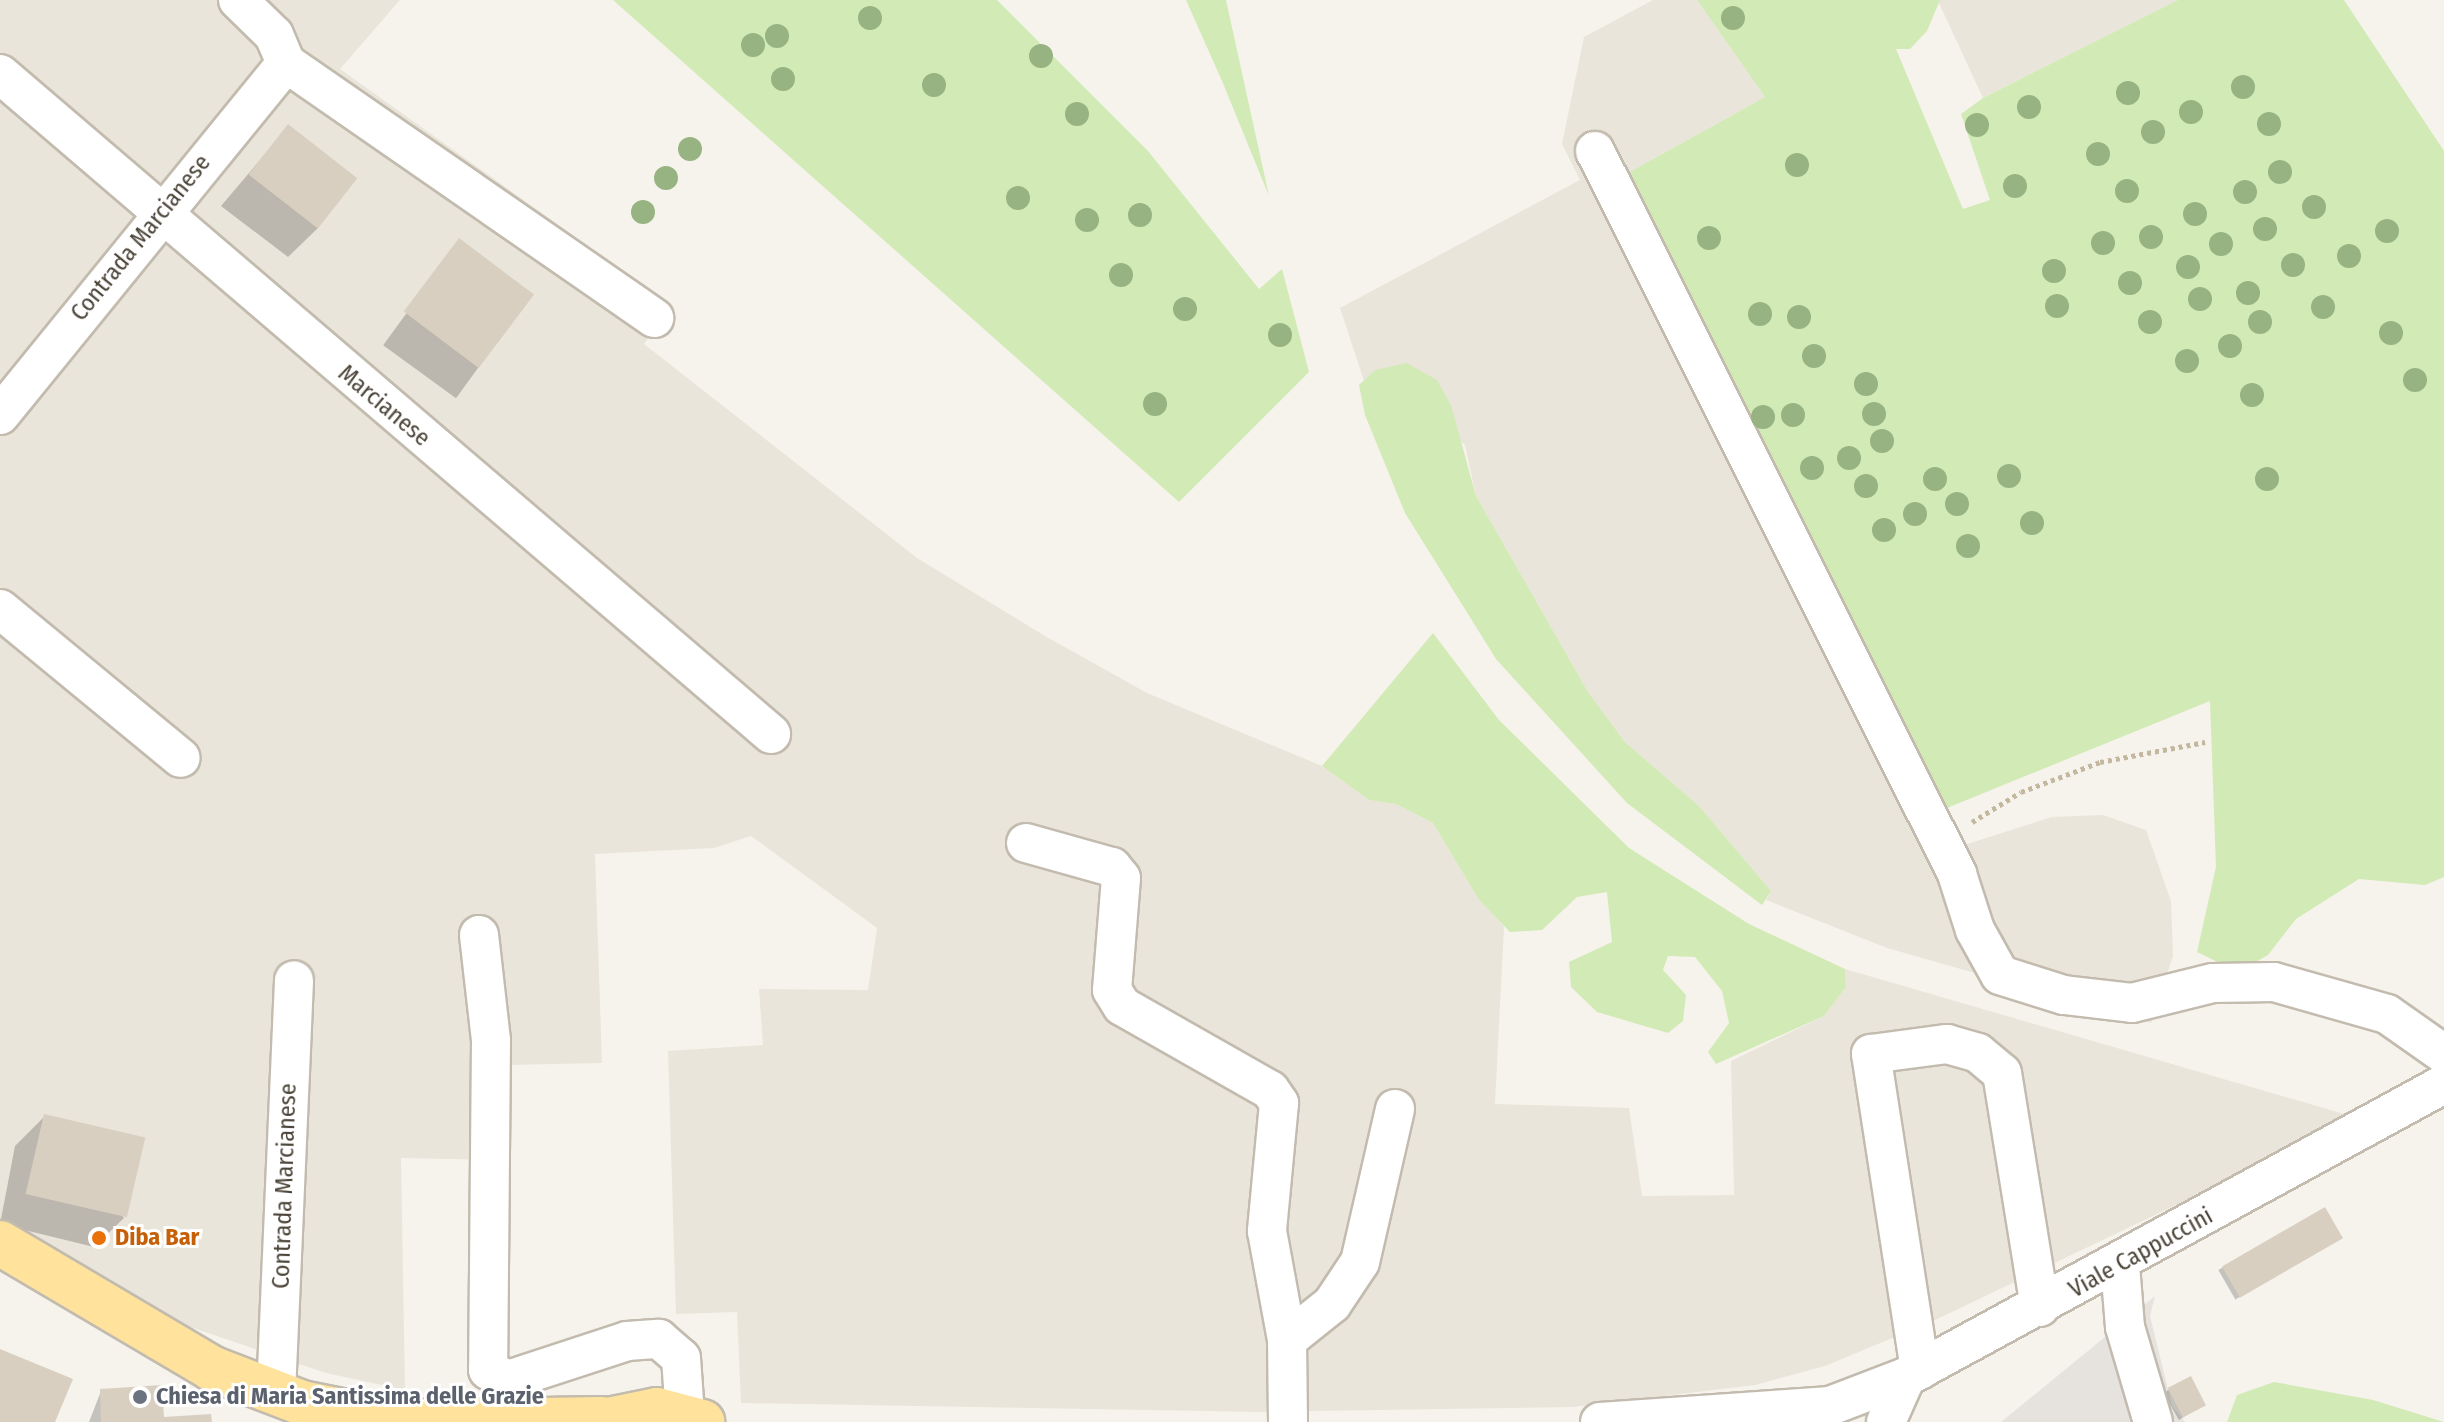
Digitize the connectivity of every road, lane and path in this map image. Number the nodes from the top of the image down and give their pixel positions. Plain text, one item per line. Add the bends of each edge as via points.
1 (238, 0) edge
2 (286, 63) junction
3 (0, 74) edge
4 (1595, 151) dead end
5 (157, 214) junction
6 (654, 318) dead end
7 (0, 415) edge
8 (0, 609) edge
9 (771, 734) dead end
10 (2205, 742) dead end
11 (181, 758) dead end
12 (1940, 841) junction
13 (1026, 843) dead end
14 (479, 935) dead end
15 (294, 980) dead end
16 (2444, 1054) edge
17 (2444, 1084) edge
18 (1395, 1109) dead end
19 (0, 1243) edge
20 (2120, 1265) junction
21 (2040, 1307) junction
22 (1287, 1340) junction
23 (1913, 1373) junction
24 (276, 1393) junction
25 (1833, 1417) edge
26 (694, 1418) edge
27 (1742, 1419) edge
28 (600, 1421) edge
29 (397, 1422) edge
30 (415, 1422) edge
31 (1288, 1422) edge
32 (1600, 1422) edge
33 (1886, 1422) edge
34 (2153, 1422) edge

1 - 2 street via 274,35
2 - 5 street, Contrada Marcianese
2 - 6 street
3 - 5 street, Marcianese
4 - 12 street
5 - 7 street, Contrada Marcianese
5 - 9 street, Marcianese
8 - 11 street
10 - 12 path via 2100,762 2021,792
12 - 16 street via 2000,975 2064,995 2132,1003 2213,983 2274,982 2387,1014
13 - 22 street via 1112,867 1121,878 1112,990 1122,1006 1270,1090 1279,1103 1267,1231
14 - 26 street via 491,1040 488,1370 508,1380 627,1341 659,1339 681,1358
15 - 24 street, Contrada Marcianese
17 - 20 street, Viale Cappuccini
18 - 22 street via 1360,1262 1332,1304
19 - 24 main road via 211,1368
20 - 21 street, Viale Cappuccini
20 - 34 street via 2125,1327
21 - 23 street, Viale Cappuccini
21 - 23 street via 2002,1073 1978,1053 1947,1044 1871,1054
22 - 31 street
23 - 25 street, Viale Cappuccini
23 - 33 street
24 - 29 main road
25 - 27 street, Viale Cappuccini
26 - 28 main road via 657,1410
27 - 32 street, Viale Cappuccini
28 - 30 main road

